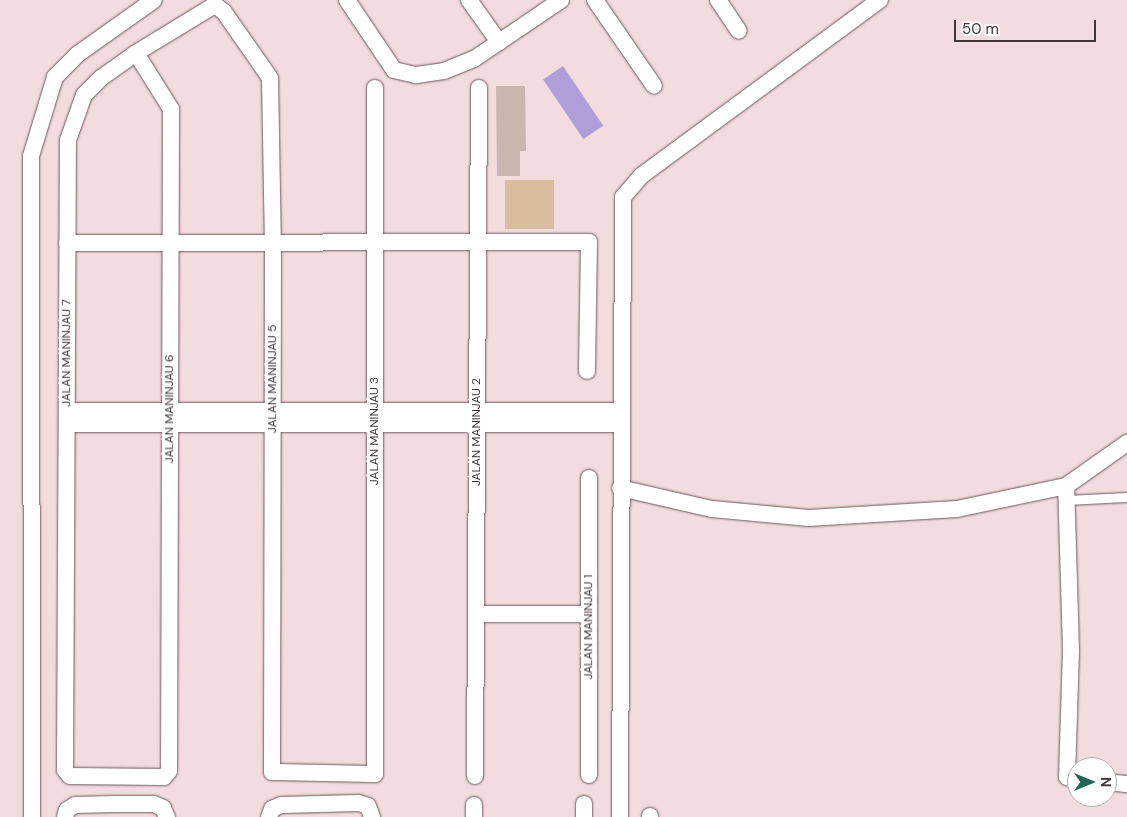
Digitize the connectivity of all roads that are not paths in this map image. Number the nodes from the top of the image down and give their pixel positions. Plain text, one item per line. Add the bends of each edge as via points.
1 (154, 0) edge
2 (347, 0) edge
3 (469, 0) edge
4 (561, 0) edge
5 (596, 0) edge
6 (718, 0) edge
7 (880, 0) edge
8 (215, 5) joint
9 (739, 31) dead end
10 (499, 42) junction
11 (136, 53) junction
12 (654, 86) dead end
13 (375, 88) dead end
14 (479, 88) dead end
15 (171, 242) junction
16 (273, 242) junction
17 (375, 242) junction
18 (478, 242) junction
19 (68, 243) junction
20 (587, 371) dead end
21 (67, 417) junction
22 (170, 417) junction
23 (273, 417) junction
24 (375, 417) junction
25 (477, 418) junction
26 (620, 418) junction
27 (1127, 443) edge
28 (589, 478) dead end
29 (620, 488) junction
30 (1066, 493) junction
31 (1127, 497) edge
32 (476, 614) junction
33 (589, 614) junction
34 (1068, 757) edge
35 (375, 774) joint
36 (168, 775) joint
37 (589, 775) dead end
38 (475, 776) dead end
39 (165, 812) edge
40 (370, 812) edge
41 (270, 813) edge
42 (32, 817) edge
43 (65, 817) edge
44 (620, 817) edge

1 - 42 street via 78,54 55,77 31,156
2 - 10 street via 394,70 416,75 444,71 474,59
3 - 10 street
4 - 10 street
5 - 12 street
6 - 9 street
7 - 26 street via 641,176 622,197
8 - 11 street, JALAN MANINJAU 7
8 - 16 street, JALAN MANINJAU 5 via 224,12 270,78
11 - 15 street, JALAN MANINJAU 6 via 171,109
11 - 19 street, JALAN MANINJAU 7 via 90,89 74,118 68,140
13 - 17 street, JALAN MANINJAU 3
14 - 18 street, JALAN MANINJAU 2
15 - 16 street
15 - 19 street
15 - 22 street, JALAN MANINJAU 6
16 - 17 street
16 - 23 street, JALAN MANINJAU 5
17 - 18 street
17 - 24 street, JALAN MANINJAU 3
18 - 20 street via 589,242
18 - 25 street, JALAN MANINJAU 2
19 - 21 street, JALAN MANINJAU 7
21 - 22 street
21 - 36 street, JALAN MANINJAU 7 via 66,773 164,778
22 - 23 street
22 - 36 street, JALAN MANINJAU 6
23 - 24 street
23 - 35 street, JALAN MANINJAU 5 via 272,772
24 - 25 street
24 - 35 street, JALAN MANINJAU 3
25 - 26 street
25 - 32 street, JALAN MANINJAU 2
26 - 29 street
27 - 30 street
28 - 33 street, JALAN MANINJAU 1
29 - 30 street via 712,509 810,518 957,509
29 - 44 street
30 - 31 lane
30 - 34 street via 1071,650
32 - 33 street
32 - 38 street, JALAN MANINJAU 2
33 - 37 street, JALAN MANINJAU 1
39 - 43 street via 154,804 75,805 67,810
40 - 41 street via 359,803 281,805

